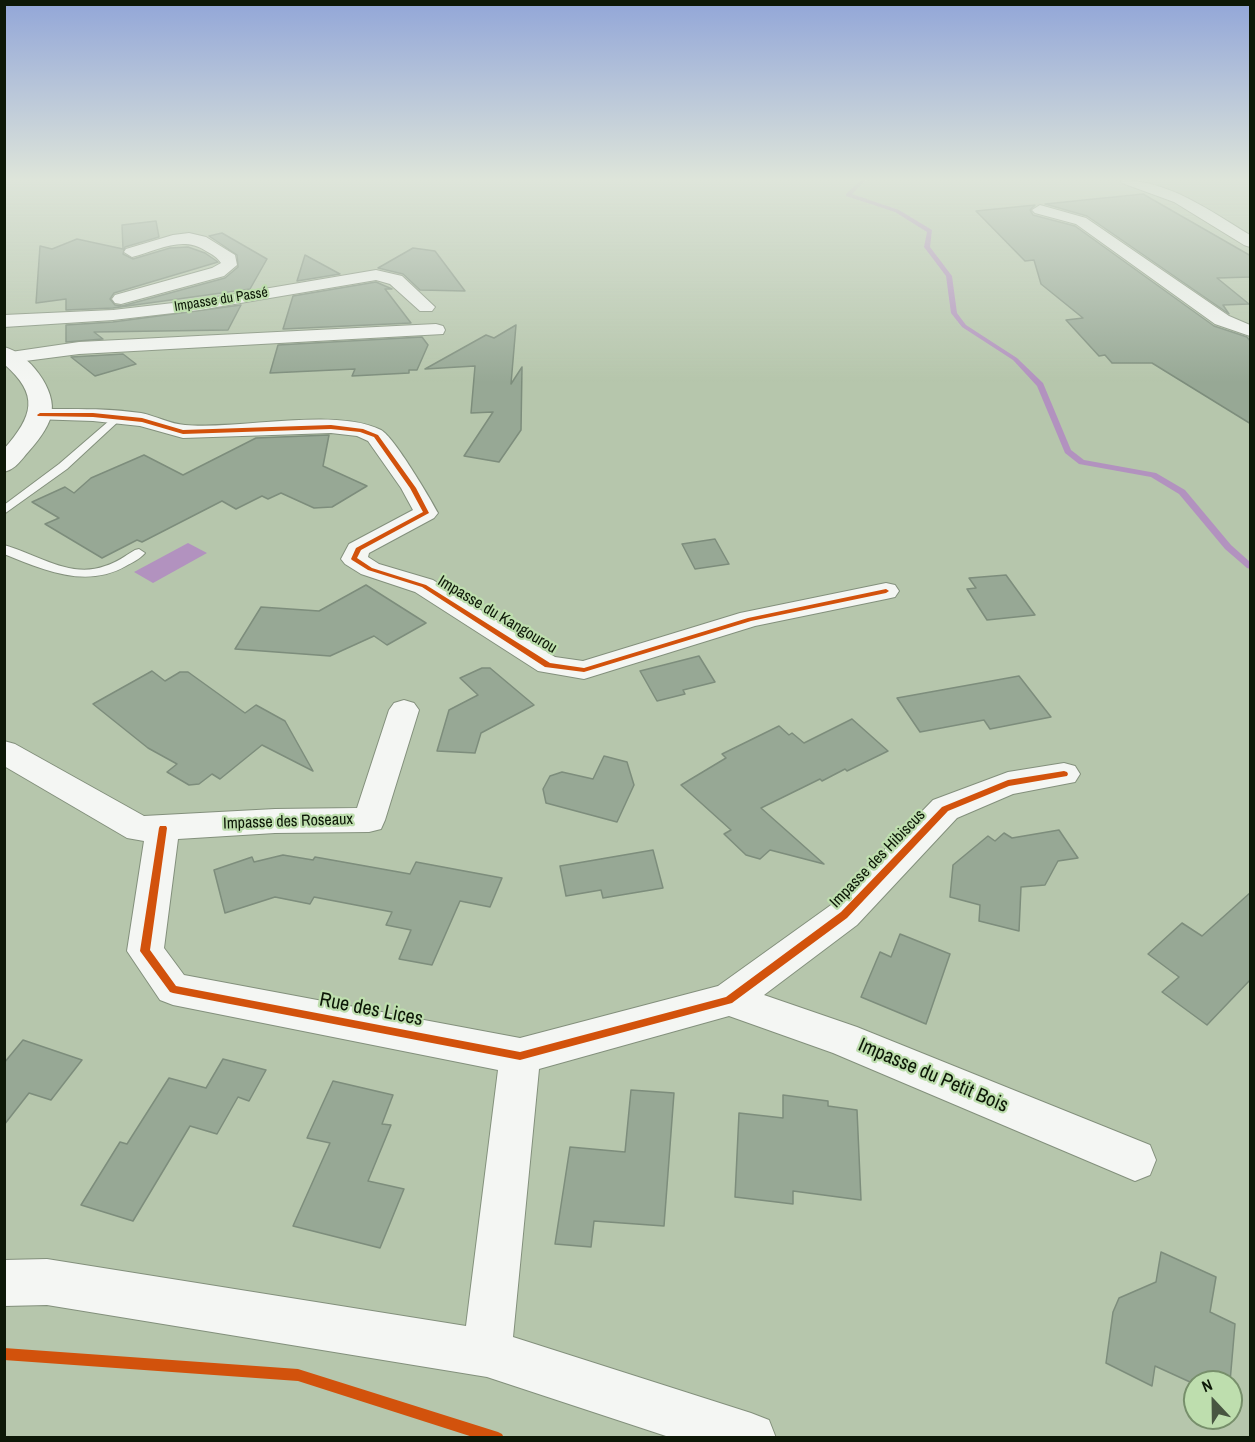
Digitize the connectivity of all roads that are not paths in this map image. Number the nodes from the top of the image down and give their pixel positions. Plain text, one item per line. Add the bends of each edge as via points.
1 (148, 247) edge
2 (213, 247) edge
3 (1118, 247) edge
4 (132, 252) dead end
5 (426, 307) dead end
6 (49, 320) junction
7 (4, 321) edge
8 (436, 330) dead end
9 (1251, 331) edge
10 (6, 356) edge
11 (40, 415) junction
12 (117, 417) junction
13 (4, 465) edge
14 (4, 511) edge
15 (4, 549) edge
16 (139, 553) dead end
17 (886, 591) dead end
18 (404, 710) dead end
19 (4, 752) edge
20 (1064, 774) dead end
21 (163, 828) junction
22 (729, 1000) junction
23 (520, 1056) junction
24 (1135, 1160) dead end
25 (4, 1283) edge
26 (487, 1353) junction
27 (751, 1437) edge

1 - 4 street
2 - 6 street via 229,258 230,265 218,272
3 - 9 street via 1222,320
5 - 6 street, Impasse du Passé via 396,280 376,275 199,304
6 - 7 street, Impasse du Passé
8 - 10 street via 79,348
10 - 11 street via 30,375 39,394
11 - 12 street, Impasse du Kangourou
11 - 13 street via 28,437
12 - 14 lane via 82,452
12 - 17 street, Impasse du Kangourou via 183,432 331,427 376,436 426,513 358,549 354,559 370,569 424,586 548,665 584,669 750,619
15 - 16 lane via 46,566 82,573 109,570
18 - 21 street, Impasse des Roseaux via 369,820
19 - 21 street via 139,829
20 - 22 street, Impasse des Hibiscus via 1008,783 945,809 844,915
21 - 23 street, Rue des Lices via 145,951 174,989
22 - 23 street, Rue des Lices
22 - 24 street, Impasse du Petit Bois via 843,1039
23 - 26 street
25 - 26 street via 47,1282
26 - 27 street

